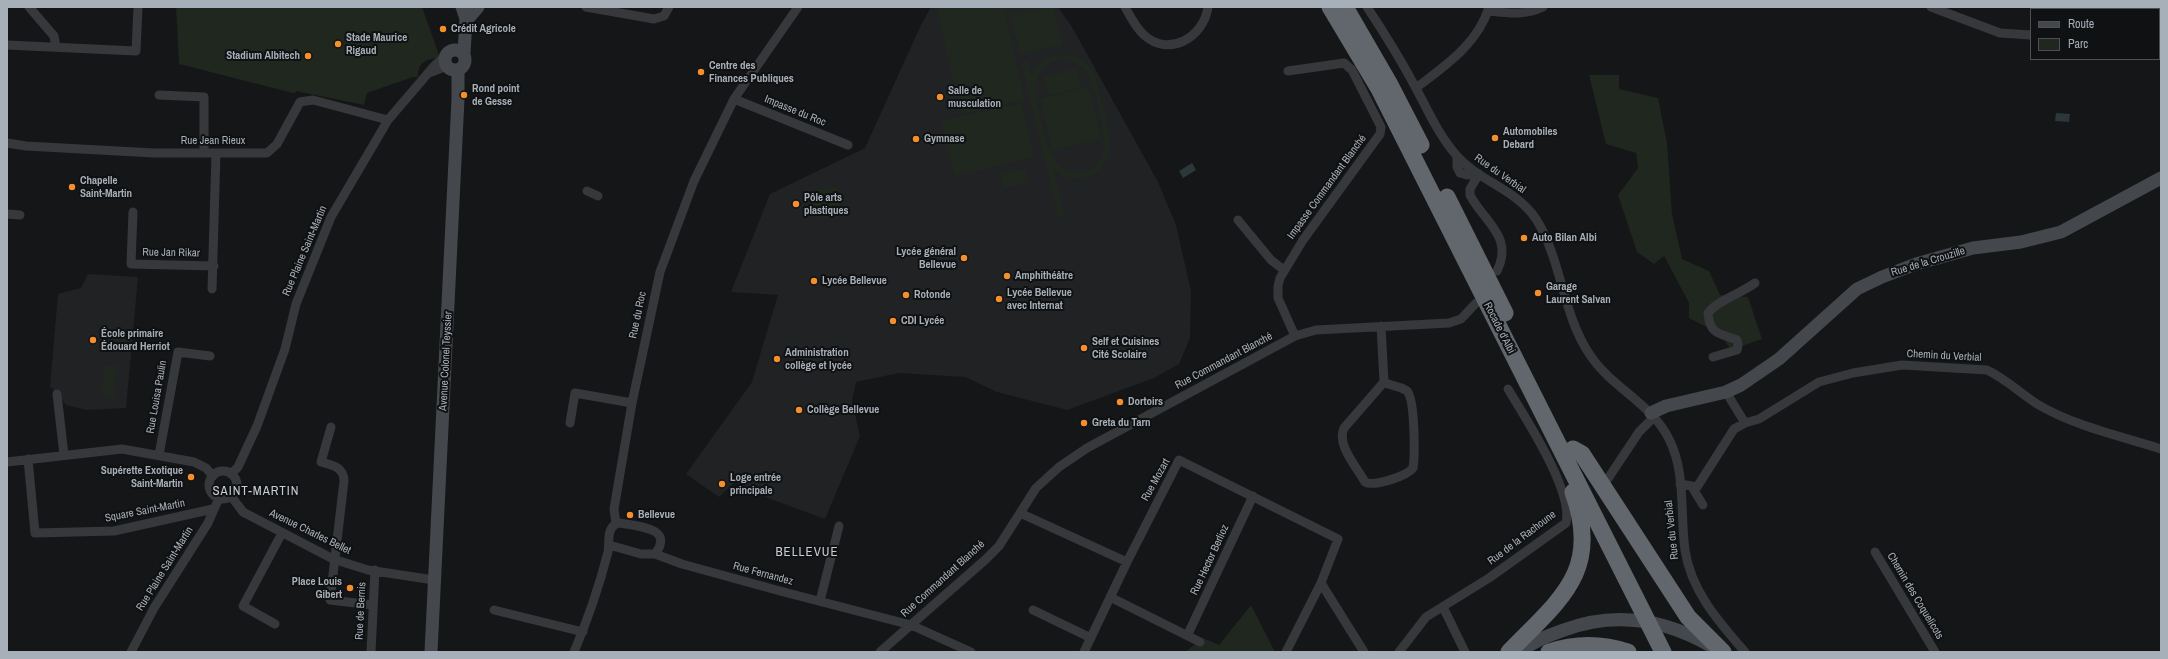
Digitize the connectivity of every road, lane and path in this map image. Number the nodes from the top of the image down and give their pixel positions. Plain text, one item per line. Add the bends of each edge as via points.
1 (29, 7) edge
2 (138, 7) edge
3 (461, 7) edge
4 (478, 7) edge
5 (586, 7) edge
6 (669, 7) edge
7 (798, 7) edge
8 (1125, 7) edge
9 (1208, 7) edge
10 (1330, 7) edge
11 (1345, 7) edge
12 (1367, 7) edge
13 (1543, 7) edge
14 (1931, 7) edge
15 (1488, 9) edge
16 (466, 21) junction
17 (2030, 35) edge
18 (7, 45) edge
19 (56, 47) junction
20 (454, 59) junction
21 (1288, 71) dead end
22 (1416, 88) junction
23 (159, 95) dead end
24 (734, 99) junction
25 (388, 120) junction
26 (7, 144) edge
27 (848, 145) dead end
28 (204, 153) junction
29 (216, 153) junction
30 (1479, 174) junction
31 (2161, 178) edge
32 (587, 191) dead end
33 (598, 196) dead end
34 (132, 212) dead end
35 (7, 214) edge
36 (20, 215) dead end
37 (1238, 220) dead end
38 (214, 266) junction
39 (1284, 270) junction
40 (1497, 271) dead end
41 (1755, 283) dead end
42 (212, 289) dead end
43 (1476, 303) dead end
44 (1381, 326) junction
45 (1295, 336) junction
46 (210, 356) dead end
47 (1713, 357) dead end
48 (1384, 382) junction
49 (1508, 388) dead end
50 (1726, 392) junction
51 (57, 394) dead end
52 (632, 402) junction
53 (1653, 415) junction
54 (570, 423) dead end
55 (1745, 423) junction
56 (332, 427) dead end
57 (1557, 442) junction
58 (1573, 449) junction
59 (2161, 449) edge
60 (64, 455) junction
61 (159, 455) junction
62 (28, 459) junction
63 (7, 462) edge
64 (231, 474) junction
65 (213, 476) junction
66 (1607, 480) dead end
67 (1680, 484) junction
68 (1692, 487) junction
69 (231, 496) junction
70 (1253, 496) junction
71 (219, 498) junction
72 (1703, 505) dead end
73 (213, 509) junction
74 (1020, 513) junction
75 (616, 524) junction
76 (839, 526) dead end
77 (282, 532) junction
78 (609, 545) junction
79 (1874, 552) dead end
80 (655, 554) junction
81 (333, 559) junction
82 (1126, 562) junction
83 (375, 570) junction
84 (434, 580) junction
85 (1321, 583) junction
86 (1110, 597) junction
87 (820, 601) junction
88 (373, 605) junction
89 (1443, 607) junction
90 (494, 610) dead end
91 (1033, 610) dead end
92 (275, 624) dead end
93 (911, 624) junction
94 (1559, 631) junction
95 (582, 632) junction
96 (1188, 634) junction
97 (1091, 638) junction
98 (1200, 642) dead end
99 (131, 652) edge
100 (371, 652) edge
101 (432, 652) edge
102 (574, 652) edge
103 (880, 652) edge
104 (971, 652) edge
105 (1084, 652) edge
106 (1286, 652) edge
107 (1364, 652) edge
108 (1399, 652) edge
109 (1465, 652) edge
110 (1509, 652) edge
111 (1520, 652) edge
112 (1532, 652) edge
113 (1549, 652) edge
114 (1628, 652) edge
115 (1663, 652) edge
116 (1676, 652) edge
117 (1718, 652) edge
118 (1723, 652) edge
119 (1745, 652) edge
120 (1935, 652) edge

1 - 19 street via 54,36
2 - 19 street via 136,51
3 - 16 main road, Avenue Colonel Teyssier
3 - 20 main road, Avenue Colonel Teyssier
4 - 16 main road
5 - 6 street via 654,19 664,16
7 - 24 street, Rue du Roc
8 - 9 street via 1144,36 1166,44 1182,42 1199,31 1207,16
10 - 57 highway, Rocade d'Albi via 1379,89
11 - 58 highway, Rocade d'Albi via 1389,82
12 - 22 street, Rue du Verbial
13 - 15 street via 1534,12 1518,14
14 - 17 street via 2000,33
15 - 22 street via 1474,37 1450,64
16 - 20 main road, Avenue Colonel Teyssier
18 - 19 street
20 - 25 street, Rue Plaine Saint-Martin via 428,74
20 - 84 main road, Avenue Colonel Teyssier via 445,383
21 - 39 street, Impasse Commandant Blanché via 1344,63 1352,70 1381,127 1378,137
22 - 30 street, Rue du Verbial via 1442,136 1457,156
23 - 28 street via 204,97
24 - 27 street, Impasse du Roc
24 - 52 street, Rue du Roc via 694,181 660,272
25 - 29 street, Rue Jean Rieux via 313,100 300,102 277,144 267,154
25 - 64 street, Rue Plaine Saint-Martin via 331,217 312,259 296,304 285,349 257,426 238,467
26 - 28 street, Rue Jean Rieux via 154,153
28 - 29 street, Rue Jean Rieux
29 - 38 street, Rue Jan Rikar
30 - 40 street via 1470,189 1470,196 1501,240 1504,253
30 - 53 street, Rue du Verbial via 1504,188 1534,217 1546,236 1579,336 1590,355 1601,370
31 - 50 main road, Rue de la Crouzille via 2061,232 2021,242 1973,248 1916,264 1857,289 1760,374
32 - 33 street
34 - 38 street, Rue Jan Rikar via 131,264
35 - 36 street
37 - 39 street via 1271,260
38 - 42 street, Rue Jan Rikar
39 - 45 street, Impasse Commandant Blanché via 1278,286 1278,298
41 - 47 street via 1740,294 1715,305 1708,313 1709,326 1717,334 1737,340 1738,345 1737,350
43 - 44 street, Rue Commandant Blanché via 1468,313 1455,321
44 - 45 street, Rue Commandant Blanché via 1316,330
44 - 48 street
45 - 74 street, Rue Commandant Blanché via 1087,448 1059,467 1036,488
46 - 61 street, Rue Louisa Paulin via 178,352
48 - 48 street via 1344,428 1341,437 1365,482 1369,484 1404,475 1413,468 1409,396 1403,389
49 - 89 street, Rue de la Rachoune via 1538,441 1565,498 1568,515 1566,523
50 - 53 main road, Rue de la Crouzille via 1666,406
50 - 55 street
51 - 60 street
52 - 54 street via 575,393
52 - 75 street, Rue du Roc via 614,509
53 - 66 street
53 - 67 street, Rue du Verbial via 1674,451
55 - 59 street, Chemin du Verbial via 1759,419 1819,382 1853,373 1902,366 1944,367 1987,370 2038,404 2070,419
55 - 68 street, Chemin du Verbial via 1734,429 1697,487
56 - 81 street via 321,462 335,466 344,475
57 - 110 highway via 1582,528 1579,563 1568,589 1554,608
57 - 115 highway, Rocade d'Albi
58 - 116 highway, Rocade d'Albi
58 - 118 highway via 1582,454 1688,617
60 - 61 street via 122,449
60 - 62 street
61 - 65 street via 201,464
62 - 63 street
62 - 73 street, Square Saint-Martin via 35,533 114,531
64 - 65 street via 221,471
64 - 69 street via 236,485
65 - 71 street via 210,488
67 - 68 street
67 - 119 street, Rue du Verbial via 1685,552 1690,572 1704,602
68 - 72 street
69 - 71 street
69 - 77 street, Avenue Charles Bellet via 243,512
70 - 82 street, Rue Mozart via 1179,460
70 - 85 street, Rue Mozart via 1338,539
70 - 96 street, Rue Hector Berlioz
71 - 73 street, Rue Plaine Saint-Martin
73 - 99 street, Rue Plaine Saint-Martin via 201,536 154,608
74 - 82 street
74 - 93 street, Rue Commandant Blanché via 999,546
75 - 78 street, Rue du Roc via 610,531
75 - 80 street via 657,531 661,536 661,544
76 - 87 street
77 - 81 street, Avenue Charles Bellet
77 - 92 street via 243,606
78 - 80 street, Rue Fernandez via 641,554
78 - 95 street, Rue du Roc via 600,584
79 - 120 street, Chemin des Coquelicots
80 - 87 street, Rue Fernandez via 682,564
81 - 83 street, Avenue Charles Bellet
81 - 88 street via 330,600
82 - 86 street
83 - 84 street, Avenue Charles Bellet
83 - 88 street, Rue de Bernis
84 - 101 main road, Avenue Colonel Teyssier
85 - 106 street, Rue Mozart
85 - 107 street
86 - 96 street
86 - 97 street
87 - 93 street, Rue Fernandez
88 - 100 street, Rue de Bernis
89 - 108 street, Rue de la Rachoune via 1426,617
89 - 109 street
90 - 95 street
91 - 97 street
93 - 103 street, Rue Commandant Blanché
93 - 104 street, Rue Fernandez
94 - 111 main road via 1534,642
94 - 112 main road
94 - 117 main road via 1591,621 1620,618 1653,621 1689,633
95 - 102 street, Rue du Roc
96 - 98 street
97 - 105 street
113 - 114 highway via 1577,645 1595,644

